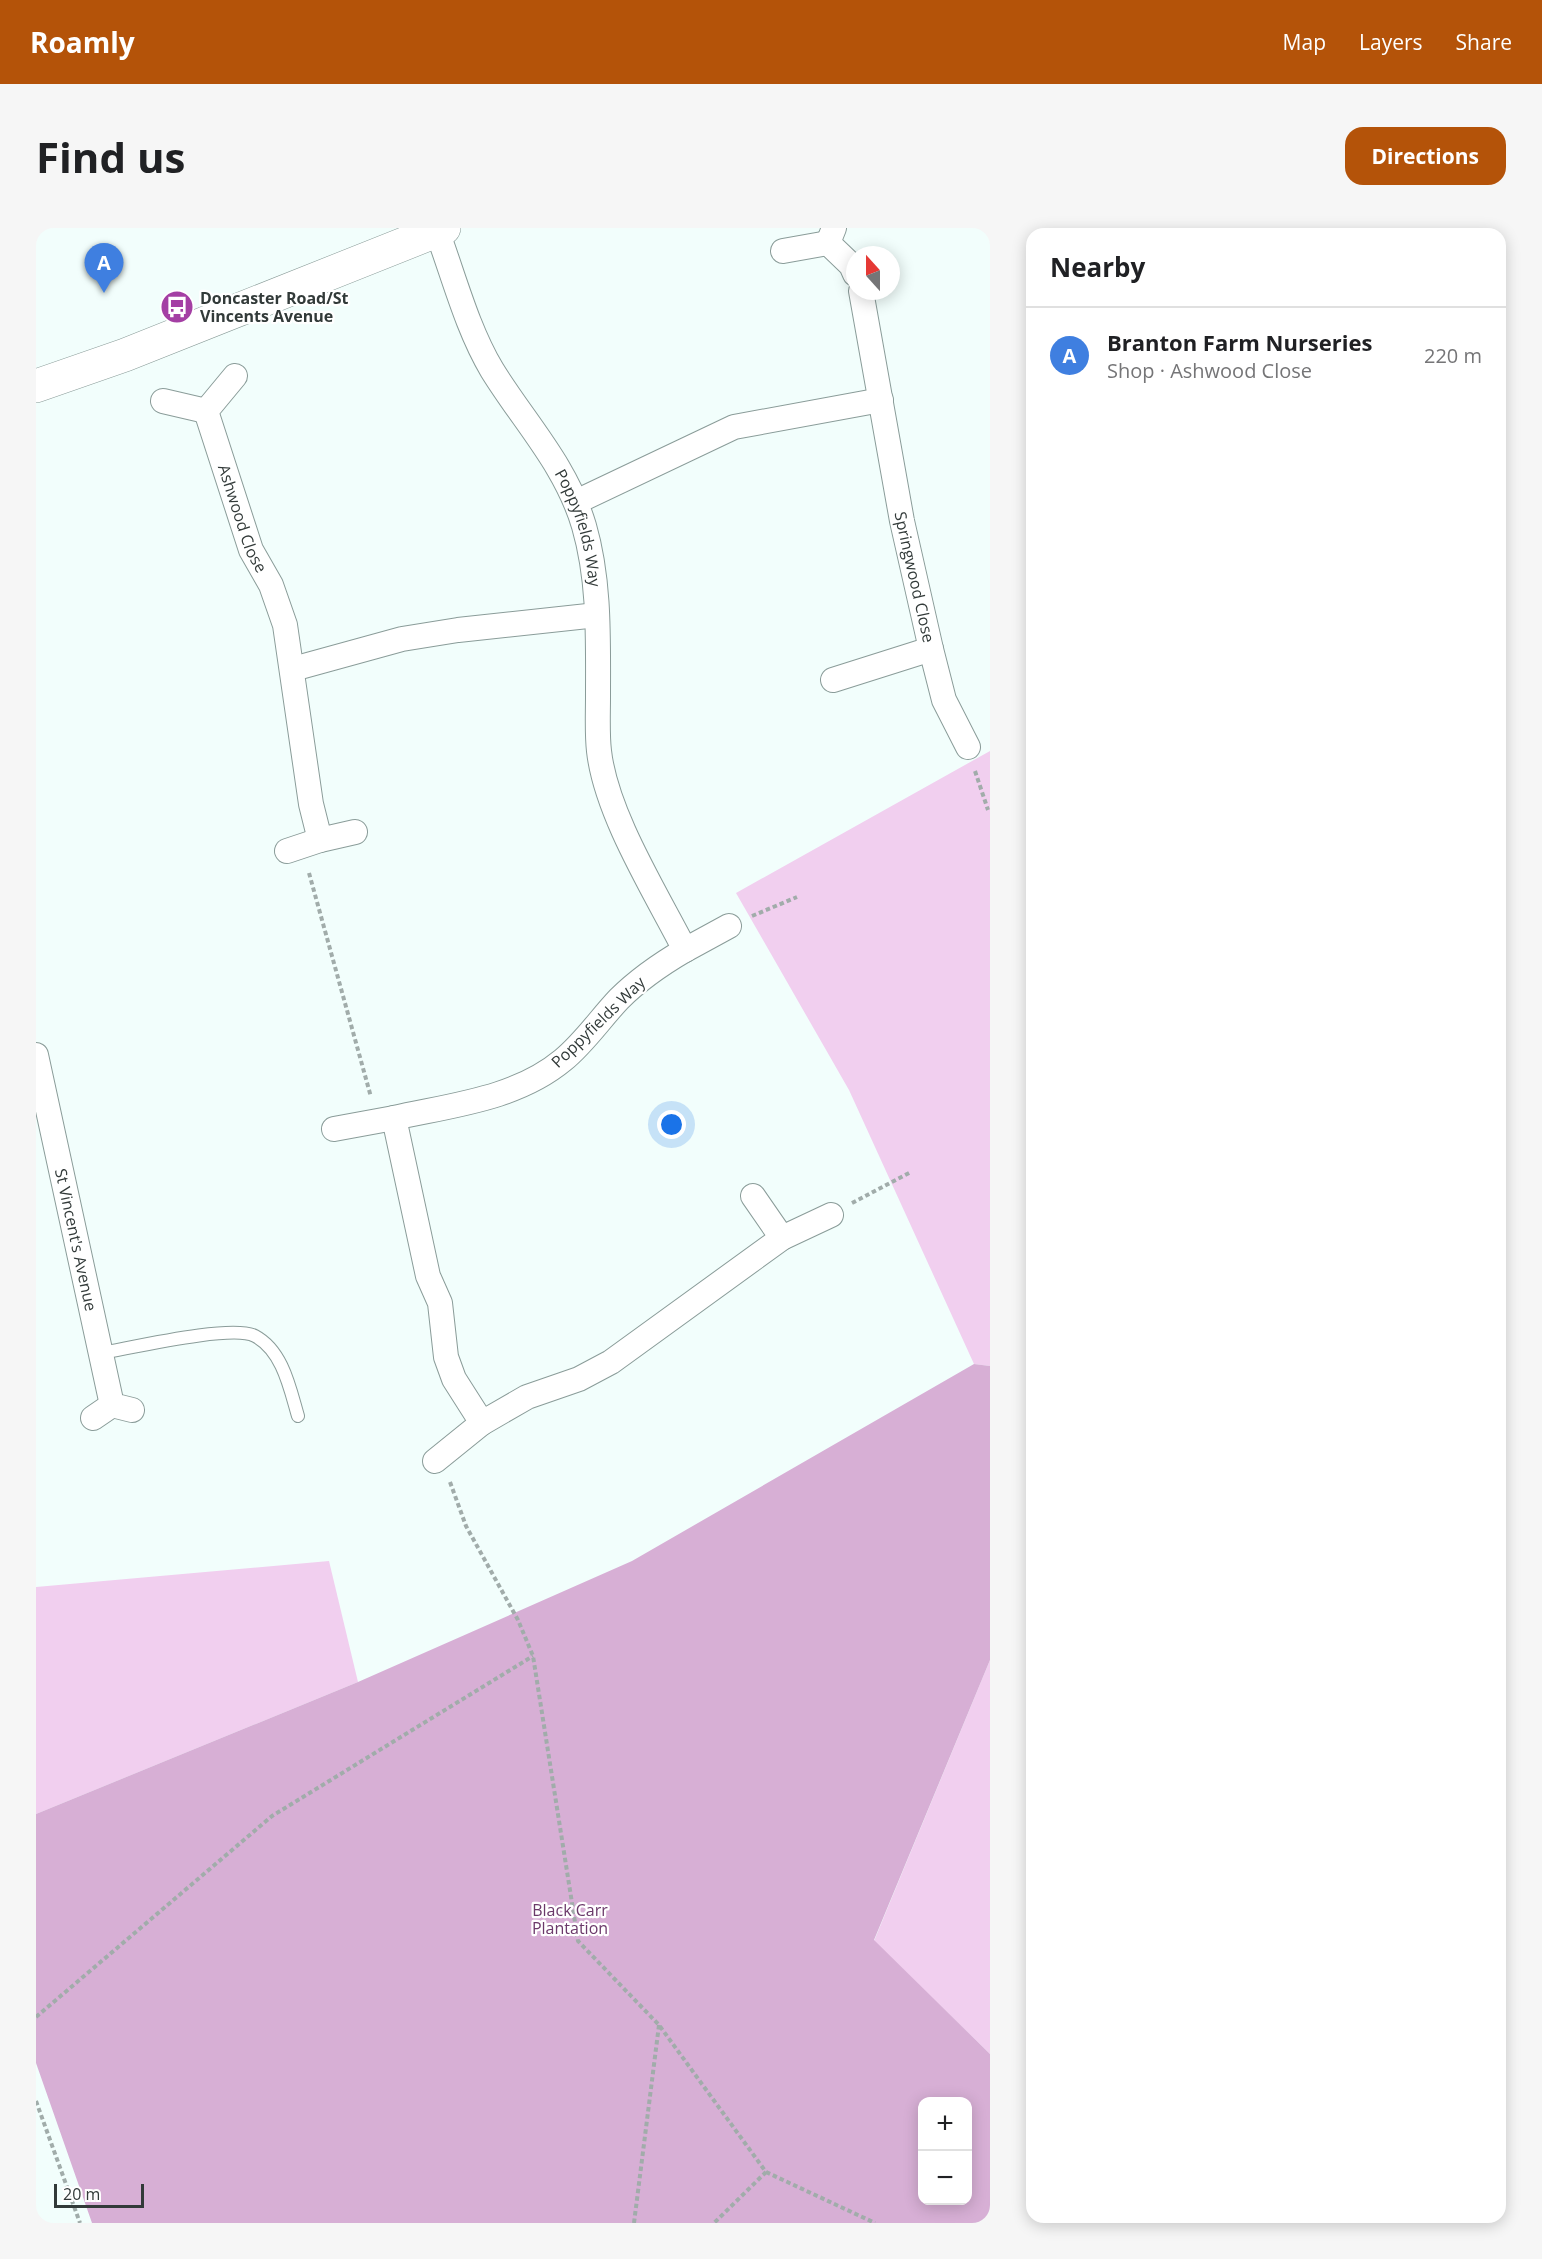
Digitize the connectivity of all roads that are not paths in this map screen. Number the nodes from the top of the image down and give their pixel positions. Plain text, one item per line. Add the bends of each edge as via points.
1 (440, 230) edge
2 (831, 236) edge
3 (783, 251) dead end
4 (846, 258) edge
5 (863, 300) edge
6 (236, 376) dead end
7 (36, 386) edge
8 (881, 400) junction
9 (163, 401) dead end
10 (206, 411) junction
11 (576, 502) junction
12 (597, 615) junction
13 (931, 649) junction
14 (293, 669) junction
15 (833, 680) dead end
16 (968, 747) road end
17 (355, 832) dead end
18 (729, 926) road end
19 (685, 950) junction
20 (36, 1055) edge
21 (386, 1120) junction
22 (334, 1129) dead end
23 (753, 1197) dead end
24 (831, 1215) road end
25 (782, 1238) junction
26 (100, 1353) junction
27 (112, 1411) dead end
28 (298, 1416) dead end
29 (482, 1423) junction
30 (438, 1458) road end

1 - 7 main road via 125,355
1 - 11 street, Poppyfields Way via 477,342 558,466
2 - 3 street
2 - 4 street
5 - 8 street, Springwood Close
6 - 10 street
8 - 11 street via 734,427
8 - 13 street, Springwood Close via 902,520
9 - 10 street
10 - 14 street, Ashwood Close via 251,549 279,606
11 - 12 street, Poppyfields Way via 590,553
12 - 14 street via 402,639
12 - 19 street, Poppyfields Way via 598,750 603,779 612,807
13 - 15 street
13 - 16 street, Springwood Close via 944,700
14 - 17 street, Ashwood Close via 310,804 303,846
18 - 19 street
19 - 21 street, Poppyfields Way via 653,969 620,998 564,1059 525,1085
20 - 26 street, St Vincent's Avenue
21 - 22 street, Poppyfields Way
21 - 29 street via 428,1276 440,1303 446,1357 454,1379
23 - 25 street
24 - 25 street
25 - 29 street via 611,1362 579,1379 527,1397
26 - 27 street, St Vincent's Avenue
26 - 28 lane via 217,1332 256,1336 272,1352 286,1377
29 - 30 street

